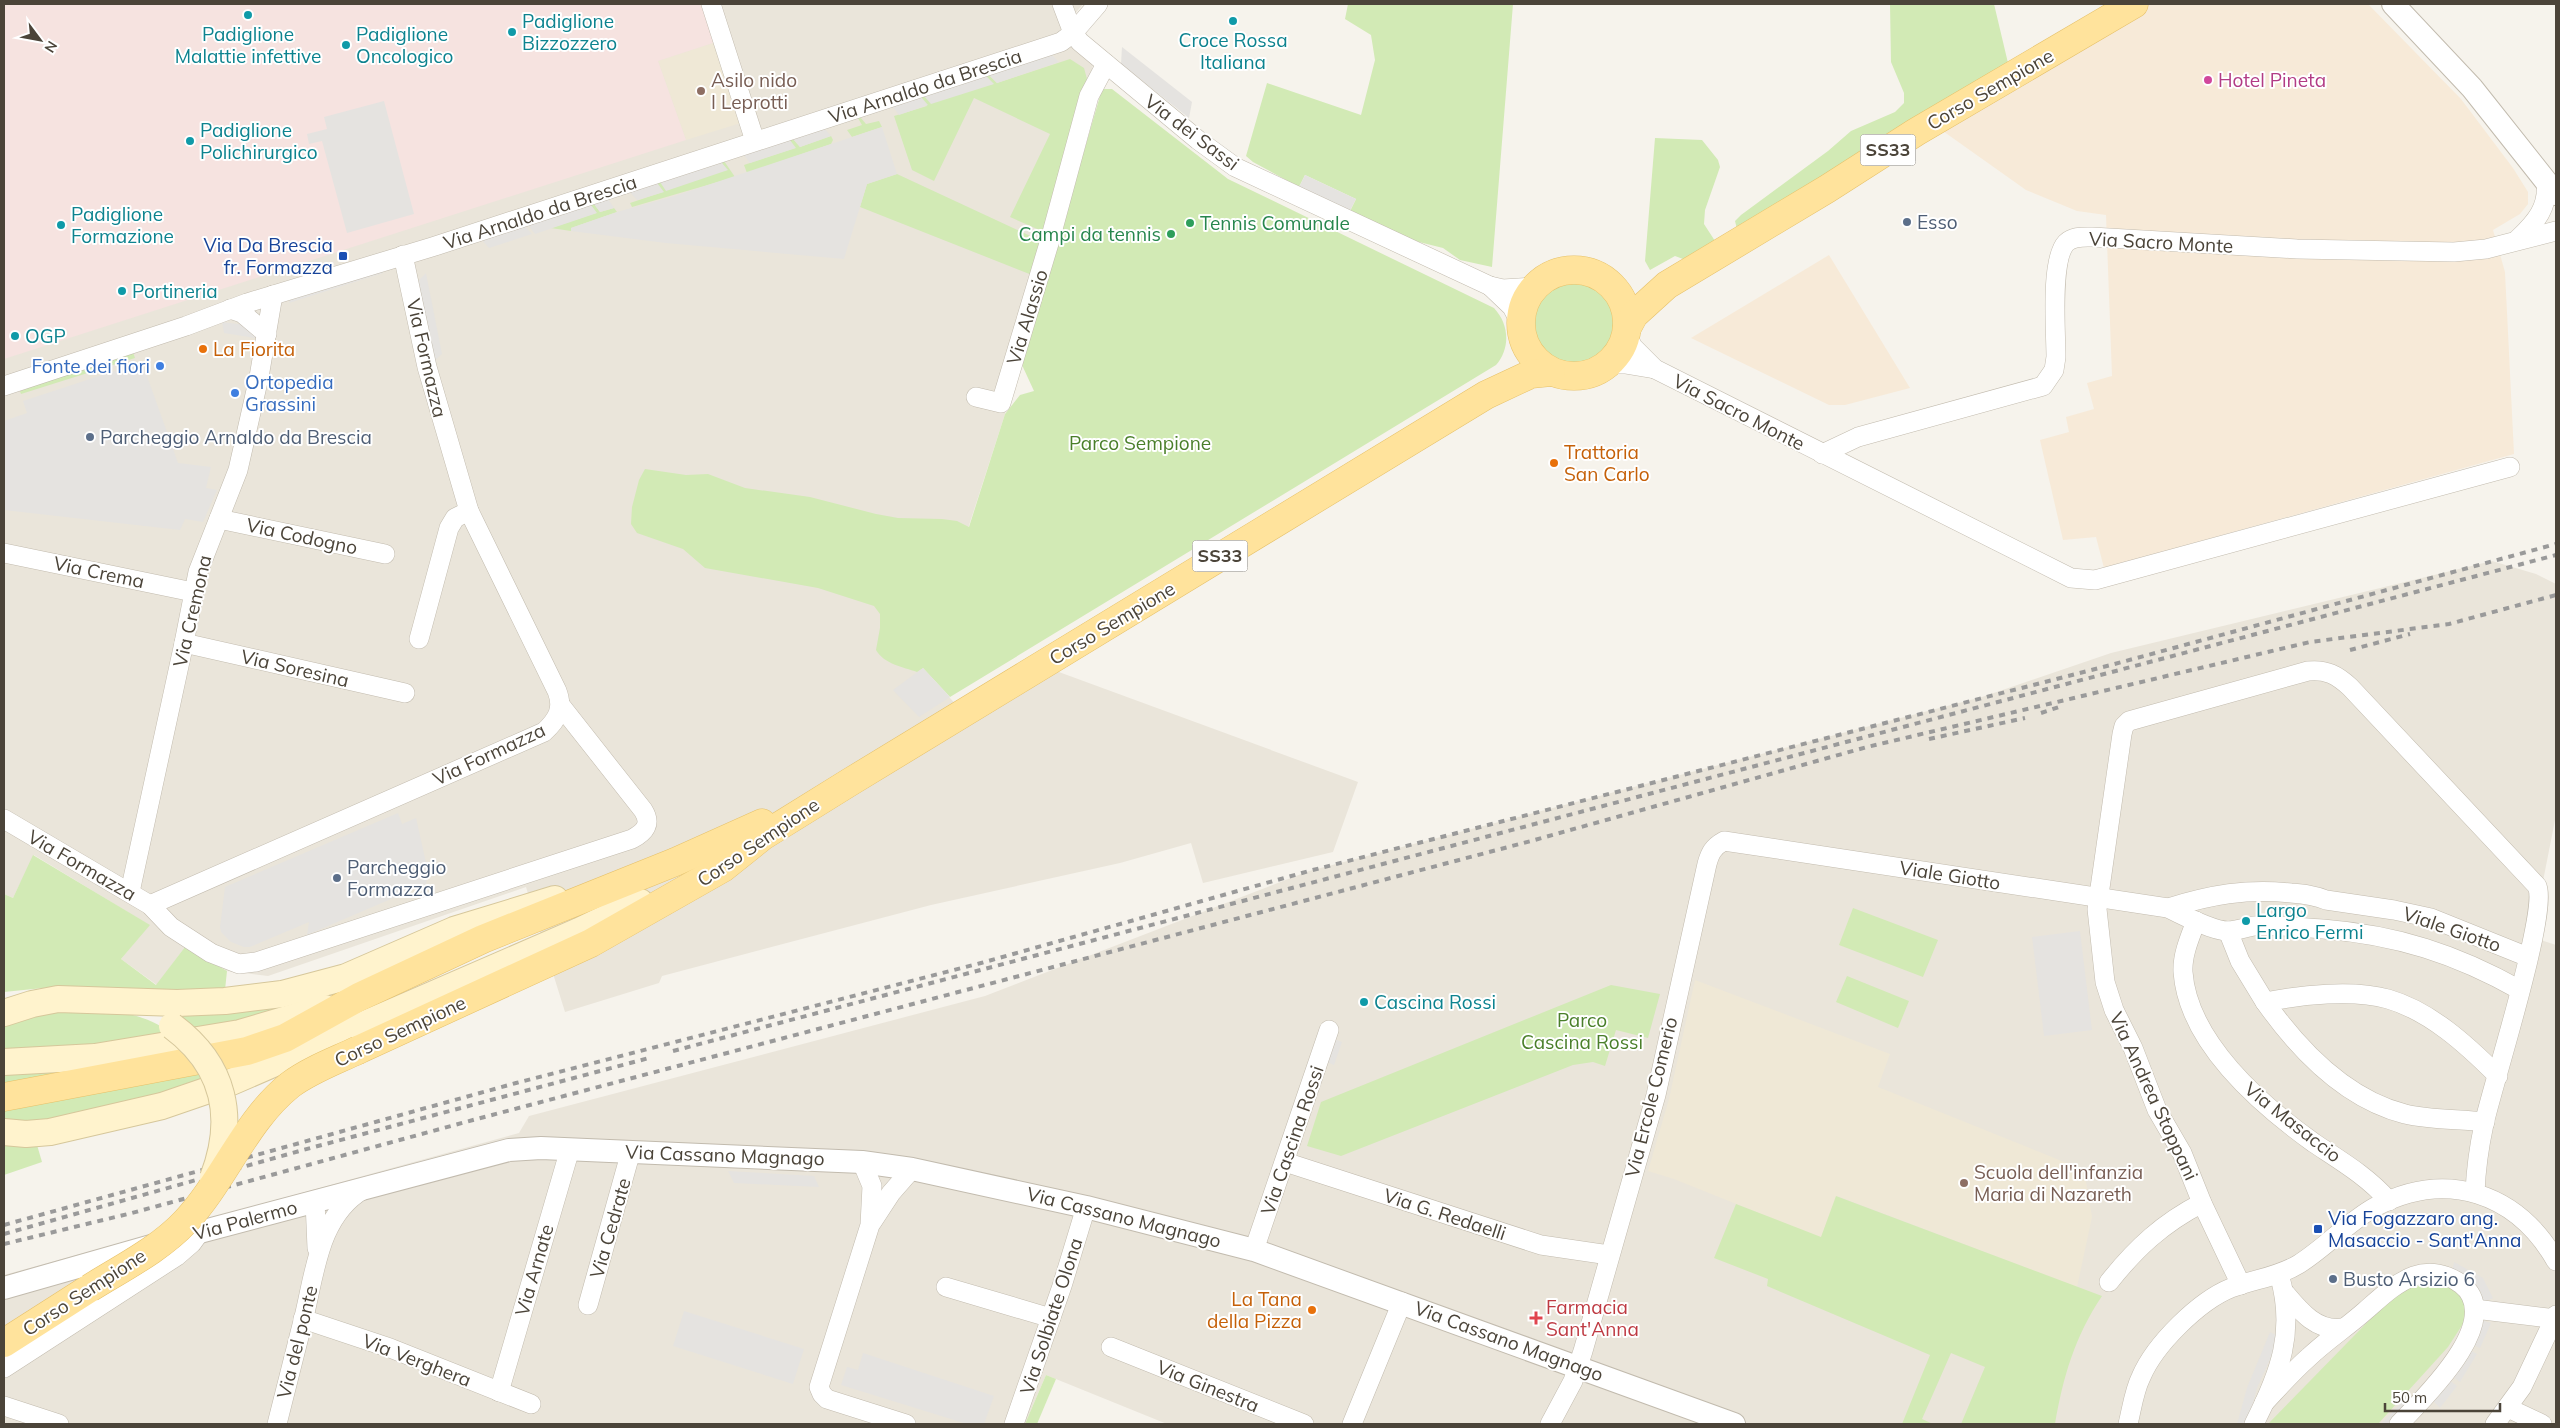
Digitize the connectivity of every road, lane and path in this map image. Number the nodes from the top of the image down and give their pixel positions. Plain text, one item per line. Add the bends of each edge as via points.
1 (711, 4) edge
2 (1062, 4) edge
3 (1098, 4) edge
4 (2134, 4) edge
5 (2393, 4) edge
6 (1073, 33) junction
7 (1106, 64) junction
8 (755, 141) junction
9 (2551, 187) edge
10 (2556, 231) edge
11 (2517, 240) junction
12 (403, 255) junction
13 (1667, 285) junction
14 (1490, 286) junction
15 (1534, 288) junction
16 (1614, 288) junction
17 (273, 295) junction
18 (238, 306) junction
19 (1627, 331) junction
20 (1522, 333) junction
21 (267, 334) junction
22 (1608, 364) junction
23 (1655, 369) junction
24 (1551, 372) junction
25 (4, 386) edge
26 (1502, 386) junction
27 (976, 397) dead end
28 (1822, 454) junction
29 (2510, 467) dead end
30 (469, 511) junction
31 (219, 519) junction
32 (4, 553) edge
33 (386, 554) dead end
34 (193, 592) junction
35 (419, 638) dead end
36 (184, 643) junction
37 (2333, 673) joint
38 (405, 693) dead end
39 (561, 706) junction
40 (850, 782) junction
41 (4, 819) edge
42 (763, 836) junction
43 (1733, 841) joint
44 (676, 862) junction
45 (130, 892) junction
46 (2099, 899) junction
47 (150, 905) junction
48 (2168, 908) junction
49 (2196, 921) junction
50 (2228, 931) junction
51 (2528, 957) junction
52 (2520, 990) junction
53 (359, 998) junction
54 (84, 999) junction
55 (4, 1002) edge
56 (2265, 1002) junction
57 (32, 1004) junction
58 (4, 1013) edge
59 (1329, 1030) dead end
60 (4, 1062) edge
61 (2498, 1076) junction
62 (4, 1097) edge
63 (2484, 1122) junction
64 (4, 1132) edge
65 (570, 1149) junction
66 (631, 1151) junction
67 (486, 1154) joint
68 (862, 1162) junction
69 (1285, 1162) junction
70 (912, 1169) junction
71 (369, 1186) junction
72 (2475, 1192) junction
73 (205, 1197) junction
74 (315, 1201) junction
75 (2389, 1201) junction
76 (2202, 1203) junction
77 (1086, 1207) junction
78 (870, 1225) junction
79 (200, 1232) junction
80 (1254, 1250) junction
81 (1609, 1255) junction
82 (316, 1259) junction
83 (2556, 1262) edge
84 (2279, 1274) junction
85 (2109, 1282) dead end
86 (2241, 1285) junction
87 (946, 1286) dead end
88 (4, 1288) edge
89 (2285, 1293) junction
90 (1402, 1302) junction
91 (588, 1306) dead end
92 (2475, 1309) junction
93 (1051, 1318) junction
94 (2556, 1318) edge
95 (303, 1319) junction
96 (2343, 1328) junction
97 (4, 1343) edge
98 (1111, 1347) dead end
99 (1578, 1366) junction
100 (4, 1368) edge
101 (499, 1392) junction
102 (2264, 1403) junction
103 (531, 1404) dead end
104 (4, 1406) edge
105 (2508, 1408) junction
106 (59, 1424) edge
107 (277, 1424) edge
108 (906, 1424) edge
109 (1014, 1424) edge
110 (1304, 1424) edge
111 (1352, 1424) edge
112 (1550, 1424) edge
113 (1734, 1424) edge
114 (2128, 1424) edge
115 (2254, 1424) edge
116 (2399, 1424) edge
117 (2495, 1424) edge
118 (2542, 1424) edge

1 - 8 street
2 - 6 street, Via dei Sassi
3 - 6 street, Via Arnaldo da Brescia
4 - 13 main road, Corso Sempione / SS33 via 1916,132
5 - 9 street via 2472,88
6 - 7 street, Via dei Sassi
6 - 8 street, Via Arnaldo da Brescia via 1061,42
7 - 14 street, Via dei Sassi via 1235,168
7 - 27 street, Via Alassio via 1089,96 1001,403
8 - 12 street, Via Arnaldo da Brescia
9 - 11 street via 2545,205
10 - 11 street, Via Sacro Monte
11 - 28 street, Via Sacro Monte via 2486,249 2454,252 2297,249 2092,237 2073,239 2060,254 2056,357 2054,370 2043,386 1858,437
12 - 17 street, Via Arnaldo da Brescia
12 - 30 street, Via Formazza via 429,374
13 - 16 main road, SS33 via 1633,290
13 - 19 main road, SS33 via 1634,314
14 - 15 street, Via dei Sassi
14 - 20 street, Via dei Sassi via 1512,307
15 - 16 main road via 1552,274 1574,270 1596,274
15 - 20 main road via 1524,304
16 - 19 main road via 1624,306
17 - 18 street, Via Arnaldo da Brescia
17 - 21 street, Via Cremona
18 - 21 street
18 - 25 street, Via Arnaldo da Brescia
19 - 22 main road, SS33 via 1620,350
19 - 23 street, Via Sacro Monte via 1633,347
20 - 24 main road via 1535,360
20 - 26 main road
21 - 31 street, Via Cremona via 238,470
22 - 23 street, Via Sacro Monte
22 - 24 main road, SS33 via 1590,374 1570,377
23 - 28 street, Via Sacro Monte
24 - 26 main road, SS33 via 1531,374
26 - 40 main road, Corso Sempione / SS33
28 - 29 street, Via Sacro Monte via 2071,578 2095,580
30 - 35 street via 450,524
30 - 39 street, Via Formazza via 557,691
31 - 33 street, Via Codogno
31 - 34 street, Via Cremona via 202,558
32 - 34 street, Via Crema
34 - 36 street, Via Cremona
36 - 38 street, Via Soresina
36 - 45 street, Via Cremona
37 - 46 street, Via Andrea Stoppani via 2308,671 2126,723
37 - 51 street, Viale Giotto via 2350,687 2537,886 2540,899
39 - 47 street, Via Formazza via 553,723 544,732
39 - 47 street via 648,818 642,833 632,839 256,962 239,964 211,952 171,927
40 - 42 main road, Corso Sempione
40 - 44 main road, Corso Sempione
41 - 45 street, Via Formazza
42 - 64 main road via 670,887 579,931 229,1082 162,1106 78,1127 38,1134
42 - 73 main road, Corso Sempione, bridge via 723,868 591,942 299,1079 256,1121
43 - 46 street, Viale Giotto
43 - 81 street, Via Ercole Comerio via 1715,846 1707,864 1656,1096
44 - 53 main road, Corso Sempione via 483,939
44 - 54 main road via 468,925 370,968 302,990 225,1001
45 - 47 street, Via Formazza
46 - 48 street, Viale Giotto
46 - 76 street, Via Andrea Stoppani via 2097,914 2101,951 2111,1003 2157,1110 2180,1148
48 - 49 street, Viale Giotto
48 - 51 street, Viale Giotto via 2243,890 2318,896 2431,918
49 - 50 street, Viale Giotto
49 - 75 street, Via Masaccio via 2183,971 2192,1006 2212,1046 2231,1070 2274,1111 2368,1179
50 - 52 street, Viale Giotto via 2256,926 2323,929 2404,941 2459,959
50 - 56 street via 2240,961
51 - 52 street, Viale Giotto
52 - 61 street, Viale Giotto
53 - 60 main road via 250,1032 95,1057
53 - 62 main road, Corso Sempione via 292,1035 247,1052
54 - 57 main road
54 - 73 main road, bridge via 144,1012 172,1026 192,1042 204,1058 216,1079 224,1106 225,1126 222,1150
55 - 57 street
56 - 61 street via 2288,997 2349,995 2391,1000 2439,1025
56 - 63 street via 2292,1038 2313,1059 2372,1101 2416,1116
57 - 58 main road
59 - 69 street, Via Cascina Rossi
61 - 63 street, Viale Giotto
63 - 72 street, Viale Giotto
65 - 66 street, Via Cassano Magnago
65 - 67 street, Via Cassano Magnago via 520,1148
65 - 101 street, Via Arnate
66 - 68 street, Via Cassano Magnago
66 - 91 street, Via Cedrate
67 - 71 street, Via Palermo
68 - 70 street, Via Cassano Magnago
68 - 78 street via 872,1186
69 - 80 street, Via Cascina Rossi
69 - 81 street, Via G. Redaelli via 1541,1245
70 - 77 street, Via Cassano Magnago
70 - 78 street
71 - 74 street, Via Palermo
71 - 82 street, Via del ponte via 352,1197 338,1213
72 - 75 street via 2432,1190
72 - 83 street via 2490,1197 2520,1216 2536,1232
73 - 97 main road, Corso Sempione, bridge via 173,1233
74 - 79 street, Via Palermo
74 - 82 street, Via del ponte
75 - 84 street
76 - 85 street via 2151,1235
76 - 86 street, Via Andrea Stoppani
77 - 80 street, Via Cassano Magnago
77 - 93 street, Via Solbiate Olona
78 - 108 street via 819,1387 827,1399
79 - 88 street, Via Palermo
79 - 100 street via 177,1256
80 - 90 street, Via Cassano Magnago
81 - 99 street, Via Ercole Comerio
82 - 95 street, Via del ponte
84 - 86 street
84 - 89 street
86 - 114 street via 2205,1303 2158,1348 2138,1384
87 - 93 street
89 - 96 street via 2318,1325 2334,1330
89 - 102 street via 2287,1334
90 - 99 street, Via Cassano Magnago
90 - 111 street
92 - 94 street
92 - 96 street via 2466,1289 2454,1279 2441,1274 2422,1274 2394,1287
92 - 116 street via 2474,1324 2455,1358
93 - 109 street, Via Solbiate Olona
94 - 105 street
95 - 101 street, Via Verghera via 390,1348
95 - 107 street, Via del ponte
96 - 102 street via 2307,1358
98 - 110 street, Via Ginestra
99 - 112 street, Via Ercole Comerio
99 - 113 street, Via Cassano Magnago
101 - 103 street, Via Verghera
102 - 115 street
104 - 106 street
105 - 117 street
105 - 118 street

